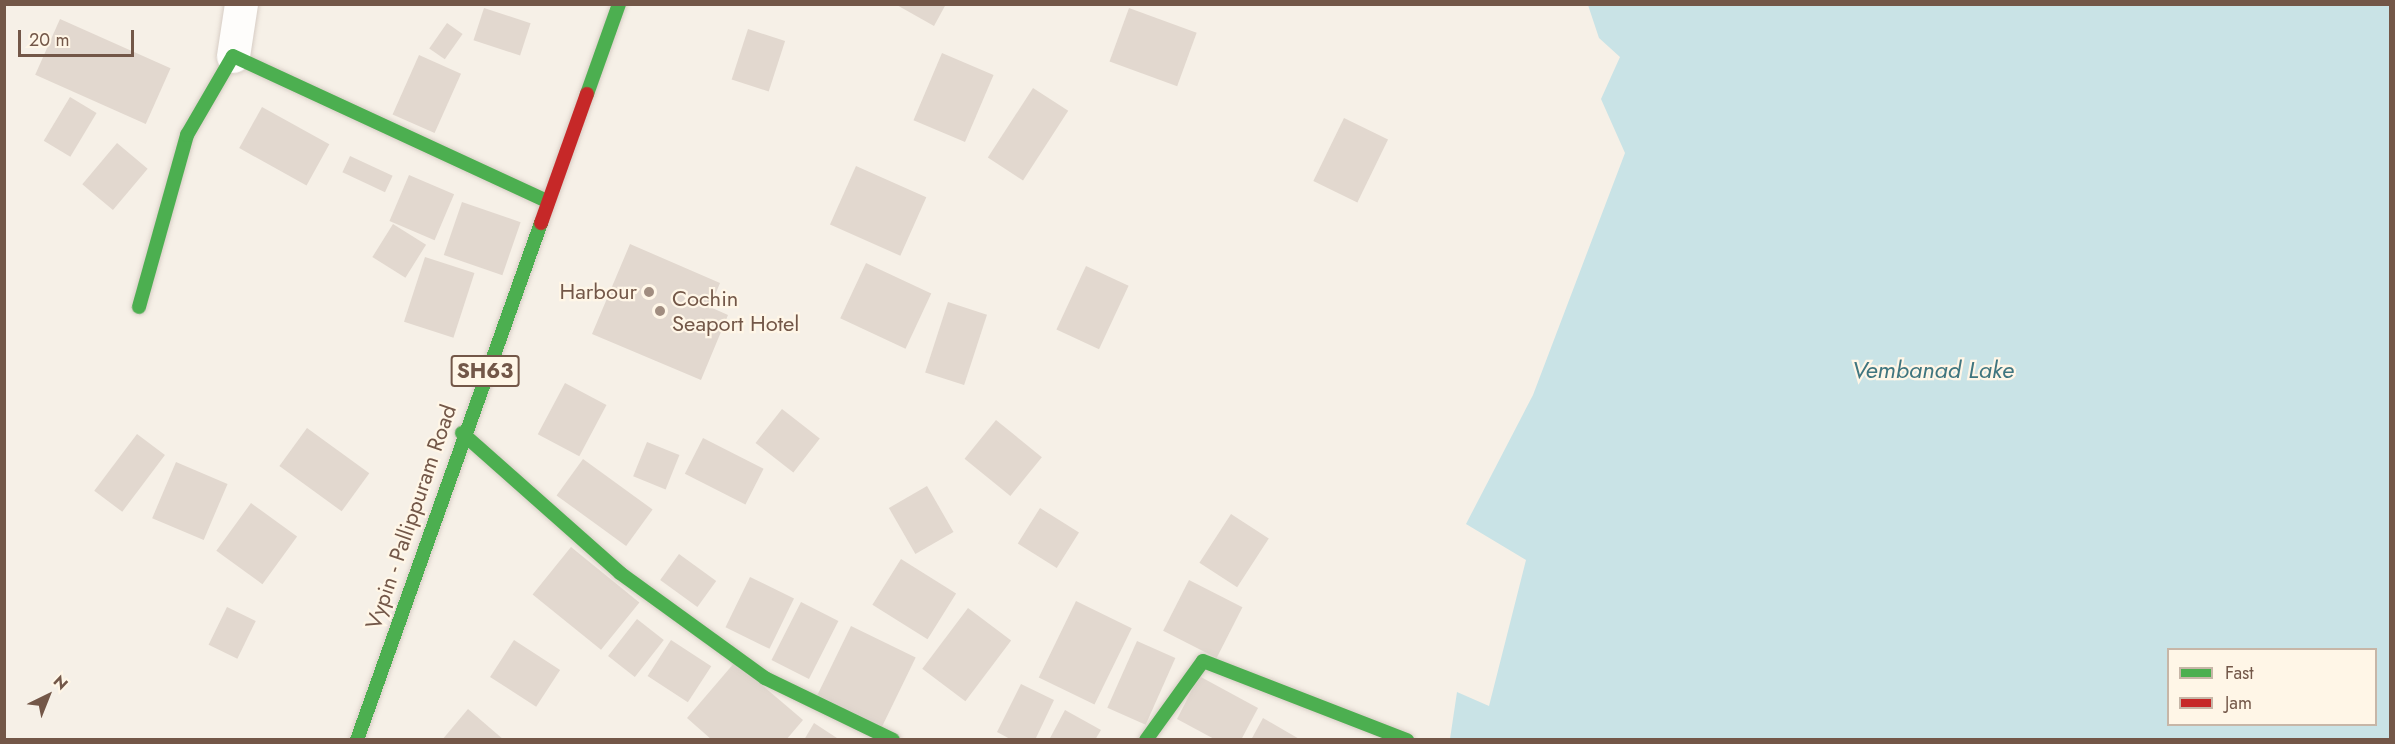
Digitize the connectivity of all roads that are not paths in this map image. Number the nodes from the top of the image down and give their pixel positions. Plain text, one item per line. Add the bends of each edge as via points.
1 (241, 4) edge
2 (619, 4) edge
3 (233, 56) junction
4 (547, 201) junction
5 (139, 307) dead end
6 (462, 433) junction
7 (357, 740) edge
8 (893, 740) edge
9 (1146, 740) edge
10 (1407, 740) edge

1 - 3 street
2 - 4 street, Vypin - Pallippuram Road / SH63
3 - 4 street
3 - 5 street via 187,135
4 - 6 street, Vypin - Pallippuram Road / SH63
6 - 7 street, Vypin - Pallippuram Road / SH63
6 - 8 street via 620,573 765,678
9 - 10 street via 1203,661

